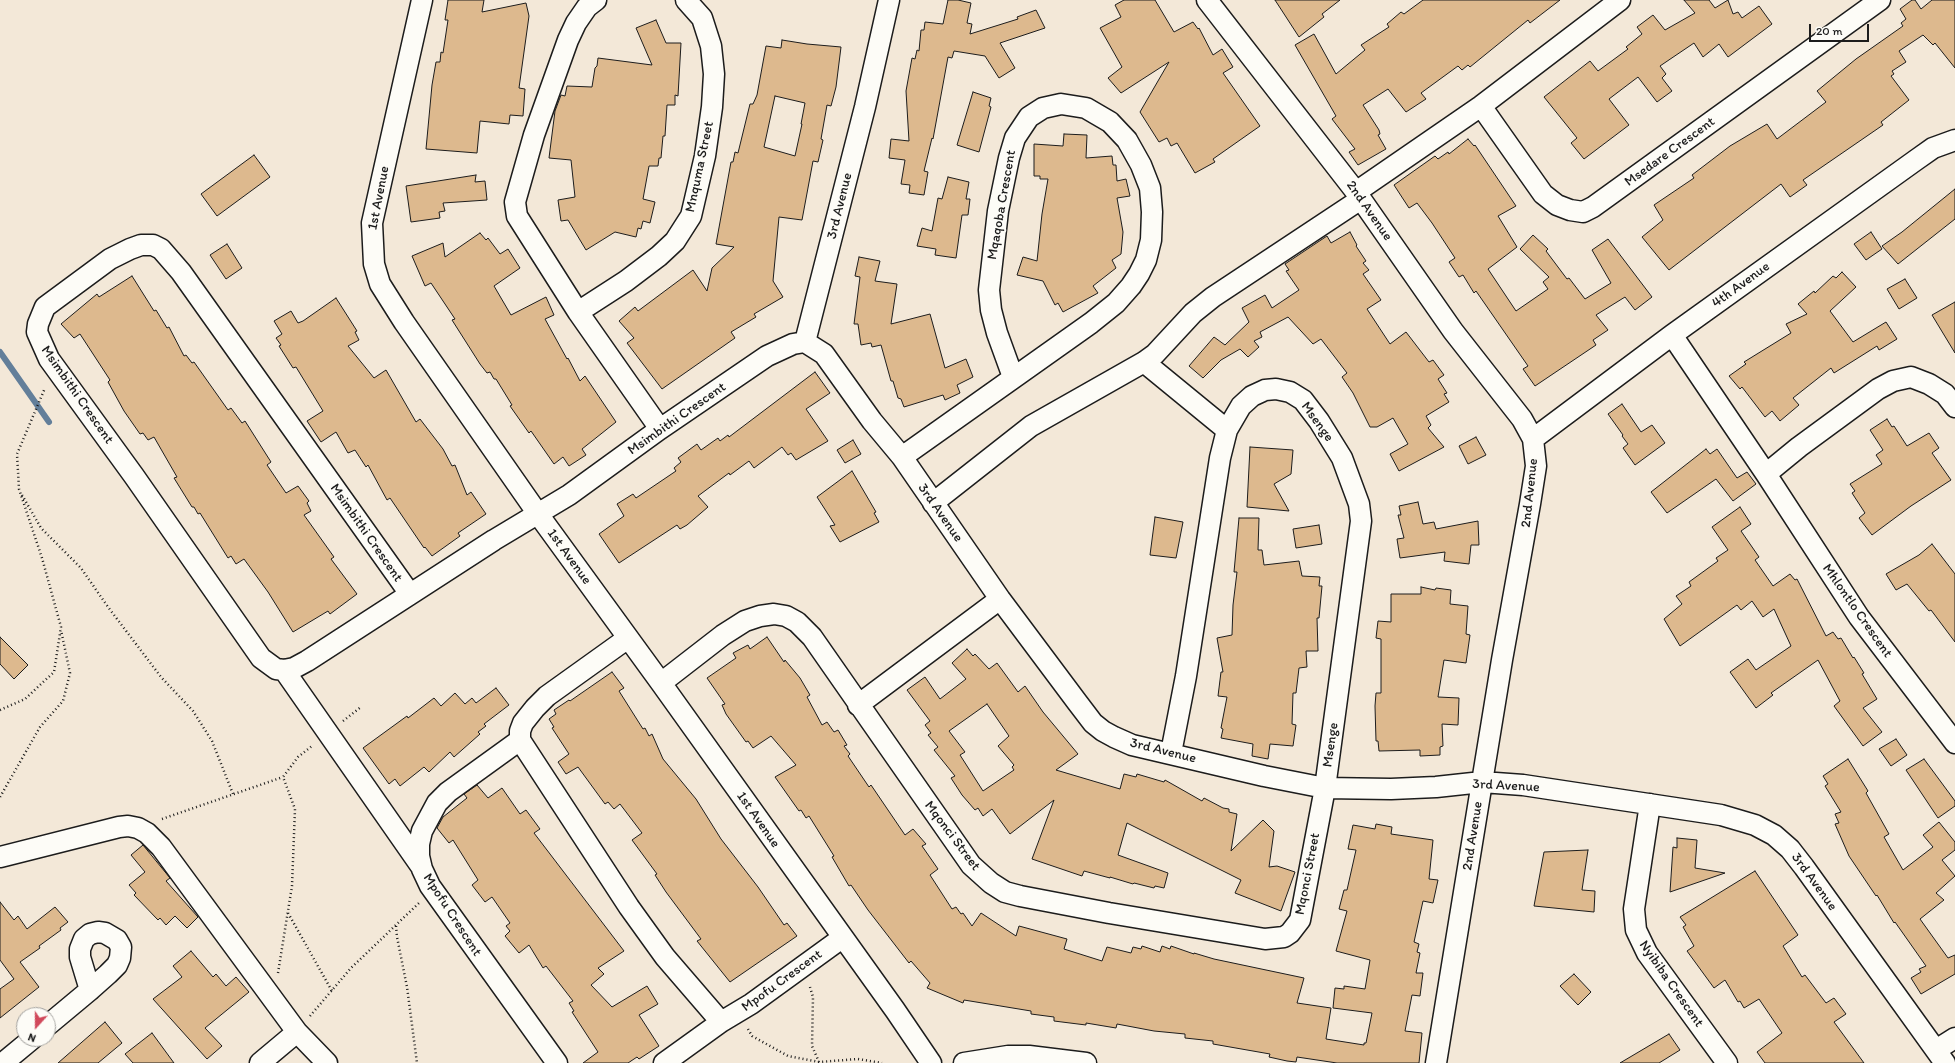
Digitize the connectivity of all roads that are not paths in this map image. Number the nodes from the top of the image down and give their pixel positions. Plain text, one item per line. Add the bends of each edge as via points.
1 (422, 0) edge
2 (596, 0) edge
3 (686, 0) edge
4 (889, 0) edge
5 (1207, 0) edge
6 (1620, 0) edge
7 (1880, 0) edge
8 (1480, 106) junction
9 (1955, 140) edge
10 (1359, 195) junction
11 (578, 312) junction
12 (1672, 335) junction
13 (805, 342) junction
14 (1144, 362) junction
15 (1013, 377) junction
16 (1955, 407) edge
17 (660, 429) junction
18 (1227, 430) junction
19 (1533, 439) junction
20 (902, 457) junction
21 (1766, 474) junction
22 (933, 503) junction
23 (538, 514) junction
24 (410, 594) junction
25 (1000, 600) junction
26 (628, 638) junction
27 (284, 670) junction
28 (661, 683) junction
29 (858, 705) junction
30 (520, 740) junction
31 (1955, 743) edge
32 (1171, 753) junction
33 (1482, 782) junction
34 (1325, 788) junction
35 (1650, 804) junction
36 (0, 857) edge
37 (426, 877) junction
38 (842, 938) junction
39 (90, 990) dead end
40 (56, 1018) edge
41 (721, 1022) junction
42 (297, 1032) junction
43 (1955, 1038) edge
44 (22, 1047) edge
45 (1940, 1056) edge
46 (3, 1063) edge
47 (260, 1063) edge
48 (327, 1063) edge
49 (557, 1063) edge
50 (664, 1063) edge
51 (931, 1063) edge
52 (964, 1063) edge
53 (1086, 1063) edge
54 (1436, 1063) edge
55 (1727, 1063) edge

1 - 23 street, 1st Avenue via 372,223 374,264 380,284 404,322
2 - 11 street via 583,12 568,40 534,135 515,202 517,216
3 - 11 street, Mnquma Street via 702,18 711,46 714,74 705,156 691,216 675,241 659,256
4 - 13 street, 3rd Avenue via 865,107
5 - 10 street, 2nd Avenue
6 - 8 street
7 - 8 street, Msedare Crescent via 1593,207 1582,212 1557,205 1543,194
8 - 10 street
9 - 12 street, 4th Avenue via 1933,148
10 - 14 street via 1213,297 1193,313 1155,354
10 - 19 street, 2nd Avenue via 1453,331 1522,418
11 - 17 street
12 - 19 street, 4th Avenue
12 - 21 street, Mhlontlo Crescent
13 - 17 street, Msimbithi Crescent via 793,344 767,356
13 - 20 street, 3rd Avenue via 824,354 872,421
14 - 18 street
14 - 22 street via 1031,426
15 - 15 street, Mqaqoba Crescent via 997,333 989,290 998,211 1009,158 1015,138 1029,117 1043,108 1061,104 1086,108 1110,122 1127,140 1141,165 1150,188 1152,212 1151,240 1146,260 1131,286 1116,302 1091,323
15 - 20 street, Mqaqoba Crescent
16 - 21 street via 1945,394 1911,376 1893,381 1799,447
17 - 23 street, Msimbithi Crescent via 600,474
18 - 32 street, Msenge via 1220,458 1186,676
18 - 34 street, Msenge via 1241,406 1252,396 1265,390 1290,392 1303,400 1342,458 1359,504 1361,521 1358,547
19 - 33 street, 2nd Avenue via 1536,466
20 - 22 street, 3rd Avenue
21 - 31 street, Mhlontlo Crescent via 1859,617
22 - 25 street, 3rd Avenue
23 - 24 street, Msimbithi Crescent
23 - 26 street, 1st Avenue
24 - 27 street, Msimbithi Crescent via 307,661
24 - 27 street, Msimbithi Crescent via 181,272 161,249 153,245 141,245 110,259 45,307 37,332 49,359 261,658
25 - 29 street
25 - 32 street, 3rd Avenue via 1093,723 1114,737 1132,744
26 - 28 street, 1st Avenue
26 - 30 street via 534,708 522,723
27 - 37 street
28 - 29 street, Mqonci Street via 728,631 750,619 774,614 786,616 796,622 812,637
28 - 38 street, 1st Avenue
29 - 34 street, Mqonci Street via 966,858 981,875 1005,892 1109,913 1266,938 1284,937 1300,920
30 - 37 street, Mpofu Crescent via 448,792 437,803 418,844
30 - 41 street via 629,907 670,962
32 - 34 street, 3rd Avenue
33 - 34 street, 3rd Avenue via 1390,789
33 - 35 street, 3rd Avenue via 1523,785
33 - 54 street, 2nd Avenue
35 - 45 street, 3rd Avenue via 1736,818 1774,835 1790,849 1804,867
35 - 55 street, Nyibiba Crescent via 1634,910 1636,930 1647,953
36 - 42 street via 119,827 138,828 147,833 161,847
37 - 49 street, Mpofu Crescent
38 - 41 street, Mpofu Crescent
38 - 51 street, 1st Avenue
39 - 40 street
41 - 50 street, Mpofu Crescent
42 - 47 street
42 - 48 street
43 - 45 street
44 - 46 street
52 - 53 street via 1008,1056 1029,1056

